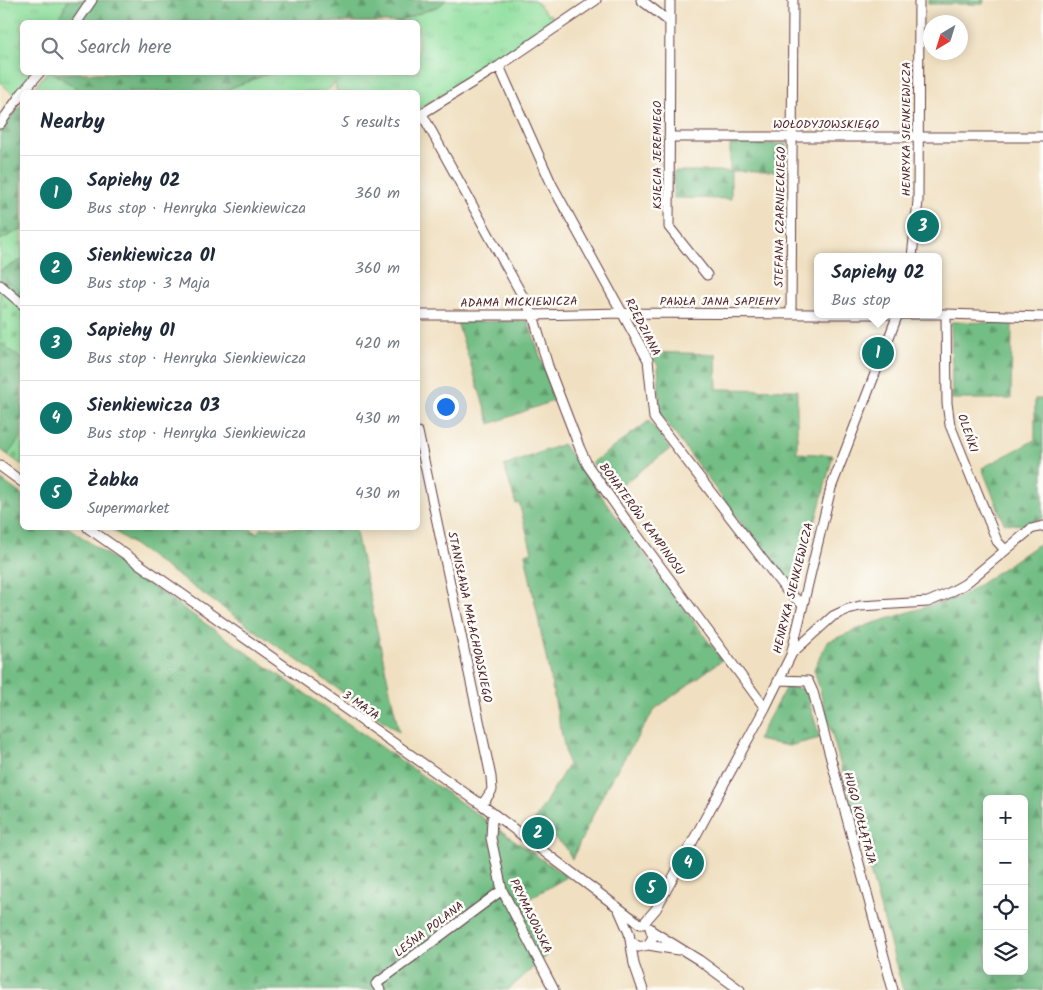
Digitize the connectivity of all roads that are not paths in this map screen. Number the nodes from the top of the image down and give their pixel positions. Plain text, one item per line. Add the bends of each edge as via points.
1 (92, 0) edge
2 (596, 0) edge
3 (641, 0) edge
4 (670, 0) edge
5 (793, 0) edge
6 (919, 0) edge
7 (78, 20) edge
8 (670, 22) junction
9 (499, 66) junction
10 (38, 75) edge
11 (25, 90) edge
12 (20, 97) edge
13 (420, 115) edge
14 (0, 124) edge
15 (793, 136) junction
16 (919, 136) junction
17 (669, 137) junction
18 (1043, 137) edge
19 (912, 253) edge
20 (706, 275) dead end
21 (0, 285) edge
22 (20, 302) edge
23 (622, 312) junction
24 (791, 314) junction
25 (814, 314) edge
26 (942, 314) edge
27 (946, 314) junction
28 (420, 315) edge
29 (534, 315) junction
30 (1043, 317) edge
31 (897, 318) edge
32 (420, 441) edge
33 (0, 466) edge
34 (20, 481) edge
35 (1043, 526) edge
36 (91, 530) edge
37 (1004, 550) junction
38 (804, 605) junction
39 (791, 654) junction
40 (779, 680) junction
41 (765, 708) junction
42 (482, 805) junction
43 (492, 819) dead end
44 (502, 890) junction
45 (618, 906) junction
46 (646, 927) junction
47 (631, 938) junction
48 (645, 946) junction
49 (686, 951) junction
50 (634, 964) junction
51 (380, 990) edge
52 (554, 990) edge
53 (643, 990) edge
54 (740, 990) edge
55 (893, 990) edge

1 - 7 street
2 - 9 street
3 - 8 street
4 - 8 street, KSIĘCIA JEREMIEGO
5 - 15 street, STEFANA CZARNIECKIEGO
6 - 16 street, HENRYKA SIENKIEWICZA
8 - 17 street, KSIĘCIA JEREMIEGO
9 - 13 street
9 - 23 street, RZĘDZIANA via 552,185
10 - 11 street
12 - 14 street
13 - 29 street, BOHATERÓW KAMPINOSU
15 - 16 street, WOŁODYJOWSKIEGO
15 - 17 street, WOŁODYJOWSKIEGO
15 - 24 street, STEFANA CZARNIECKIEGO
16 - 18 street, WOŁODYJOWSKIEGO
16 - 19 street, HENRYKA SIENKIEWICZA via 918,201
17 - 20 street, KSIĘCIA JEREMIEGO via 669,227
21 - 22 street
23 - 24 street, PAWŁA JANA SAPIEHY
23 - 29 street, ADAMA MICKIEWICZA
23 - 38 street, RZĘDZIANA via 648,360 654,418 786,590
24 - 25 street, PAWŁA JANA SAPIEHY
26 - 27 street
27 - 30 street
27 - 37 street, OLEŃKI via 950,425
28 - 29 street, ADAMA MICKIEWICZA
29 - 41 street, BOHATERÓW KAMPINOSU via 548,366 588,466
31 - 38 street, HENRYKA SIENKIEWICZA via 831,488
32 - 42 street, STANISŁAWA MAŁACHOWSKIEGO via 491,777 492,790
33 - 34 street
35 - 37 street via 1031,529
36 - 42 street, 3 MAJA
37 - 39 street via 965,584 928,602 860,606 833,616
38 - 39 street, HENRYKA SIENKIEWICZA
39 - 40 street, HENRYKA SIENKIEWICZA
40 - 41 street, HENRYKA SIENKIEWICZA
40 - 55 street, HUGO KOŁŁĄTAJA via 808,682 812,692
41 - 46 street, HENRYKA SIENKIEWICZA
42 - 45 street, 3 MAJA
43 - 44 street, PRYMASOWSKA via 491,838
44 - 51 street, LEŚNA POLANA via 376,984
44 - 52 street, PRYMASOWSKA
45 - 46 street, 3 MAJA
45 - 47 street, 3 MAJA
46 - 47 street via 632,928
46 - 48 street via 653,937
46 - 49 street, 3 MAJA
47 - 48 street via 636,946
47 - 50 street, 3 MAJA
48 - 49 street, 3 MAJA
48 - 50 street
49 - 54 street, 3 MAJA
50 - 53 street, 3 MAJA

